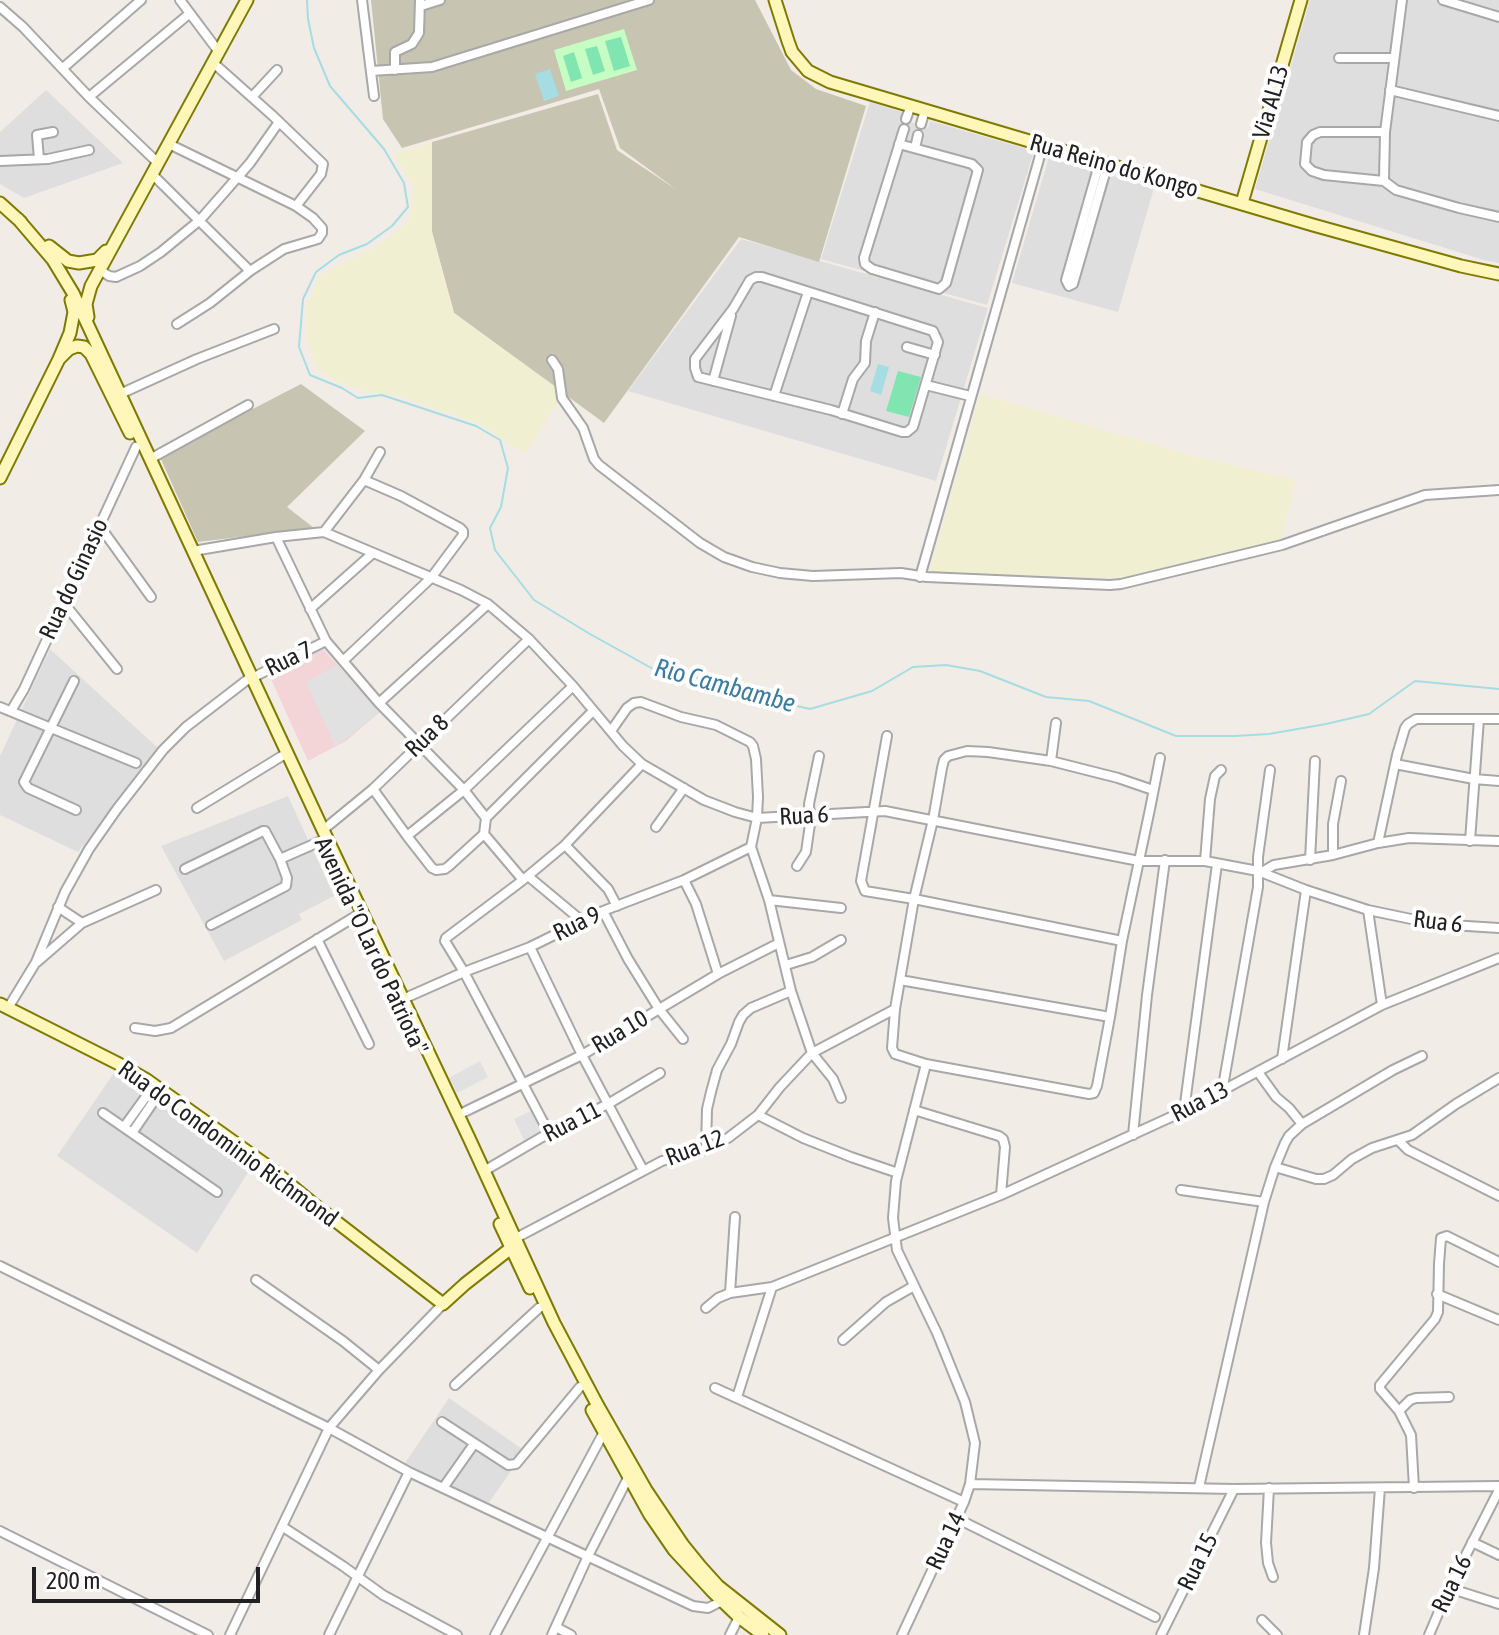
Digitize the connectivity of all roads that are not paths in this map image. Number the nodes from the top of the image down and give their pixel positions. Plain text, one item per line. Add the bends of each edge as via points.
1 (180, 0) edge
2 (247, 0) edge
3 (362, 0) edge
4 (440, 0) edge
5 (649, 0) edge
6 (775, 0) edge
7 (1301, 0) edge
8 (1402, 0) edge
9 (1443, 0) edge
10 (135, 2) edge
11 (421, 3) edge
12 (0, 7) edge
13 (189, 14) junction
14 (1499, 17) edge
15 (219, 52) junction
16 (1339, 58) dead end
17 (1394, 58) junction
18 (218, 67) dead end
19 (63, 68) junction
20 (277, 70) dead end
21 (395, 70) junction
22 (371, 71) junction
23 (1390, 90) junction
24 (374, 96) dead end
25 (89, 97) junction
26 (252, 97) junction
27 (911, 105) junction
28 (925, 110) junction
29 (1499, 116) edge
30 (279, 122) junction
31 (921, 124) dead end
32 (53, 132) dead end
33 (1385, 132) junction
34 (918, 135) dead end
35 (169, 144) junction
36 (899, 144) junction
37 (1043, 145) junction
38 (915, 148) junction
39 (89, 150) dead end
40 (39, 159) junction
41 (0, 161) edge
42 (1104, 162) junction
43 (155, 169) junction
44 (237, 177) junction
45 (1384, 181) junction
46 (0, 203) edge
47 (1242, 203) junction
48 (296, 206) junction
49 (1499, 217) edge
50 (18, 219) junction
51 (200, 220) junction
52 (116, 237) junction
53 (53, 260) junction
54 (100, 270) junction
55 (250, 271) junction
56 (1499, 274) edge
57 (808, 292) junction
58 (733, 309) junction
59 (875, 312) junction
60 (177, 324) dead end
61 (91, 329) junction
62 (274, 329) dead end
63 (907, 347) dead end
64 (935, 355) junction
65 (59, 359) junction
66 (552, 360) dead end
67 (713, 381) junction
68 (926, 385) junction
69 (120, 394) junction
70 (774, 396) junction
71 (970, 396) junction
72 (248, 405) dead end
73 (842, 414) junction
74 (136, 447) junction
75 (380, 452) dead end
76 (150, 459) junction
77 (0, 478) edge
78 (364, 480) junction
79 (1499, 490) edge
80 (99, 525) junction
81 (324, 532) junction
82 (276, 537) junction
83 (193, 551) junction
84 (373, 553) junction
85 (920, 577) junction
86 (431, 578) junction
87 (151, 597) dead end
88 (63, 602) junction
89 (488, 604) junction
90 (310, 609) junction
91 (529, 639) junction
92 (326, 641) junction
93 (343, 661) junction
94 (117, 669) dead end
95 (250, 679) junction
96 (74, 681) dead end
97 (573, 686) junction
98 (379, 703) junction
99 (0, 707) edge
100 (11, 711) junction
101 (593, 711) junction
102 (1479, 719) junction
103 (1499, 719) edge
104 (1056, 723) dead end
105 (50, 726) junction
106 (611, 731) junction
107 (887, 736) dead end
108 (418, 744) junction
109 (282, 756) junction
110 (819, 756) dead end
111 (1160, 758) dead end
112 (1051, 761) junction
113 (1315, 761) dead end
114 (136, 763) dead end
115 (642, 764) junction
116 (1395, 764) junction
117 (1221, 770) dead end
118 (1270, 770) dead end
119 (1474, 779) junction
120 (1341, 781) dead end
121 (1499, 781) edge
122 (684, 788) junction
123 (373, 789) junction
124 (464, 790) junction
125 (1153, 790) junction
126 (197, 808) dead end
127 (76, 810) dead end
128 (872, 812) junction
129 (810, 816) junction
130 (486, 818) junction
131 (757, 818) junction
132 (933, 820) junction
133 (656, 827) dead end
134 (484, 834) junction
135 (322, 836) junction
136 (407, 836) junction
137 (1470, 841) junction
138 (1499, 841) edge
139 (1378, 843) junction
140 (565, 845) junction
141 (751, 847) junction
142 (1333, 855) junction
143 (280, 859) junction
144 (1165, 860) junction
145 (1310, 860) junction
146 (1139, 861) junction
147 (1205, 861) junction
148 (1217, 864) junction
149 (797, 866) dead end
150 (185, 869) dead end
151 (1260, 872) junction
152 (525, 878) junction
153 (684, 880) junction
154 (156, 890) dead end
155 (1306, 890) junction
156 (914, 899) junction
157 (769, 900) junction
158 (617, 906) junction
159 (58, 907) junction
160 (841, 908) dead end
161 (1368, 910) junction
162 (603, 911) junction
163 (356, 916) junction
164 (582, 921) junction
165 (82, 923) junction
166 (211, 925) dead end
167 (1499, 928) edge
168 (317, 939) junction
169 (841, 940) dead end
170 (1122, 941) junction
171 (779, 943) junction
172 (530, 947) junction
173 (1499, 958) edge
174 (36, 962) junction
175 (786, 965) junction
176 (464, 972) junction
177 (718, 974) junction
178 (900, 980) junction
179 (791, 991) junction
180 (403, 999) junction
181 (1382, 1005) junction
182 (4, 1006) edge
183 (659, 1009) junction
184 (895, 1009) junction
185 (1110, 1017) junction
186 (135, 1028) dead end
187 (683, 1039) dead end
188 (369, 1044) dead end
189 (812, 1053) junction
190 (582, 1055) junction
191 (1422, 1056) dead end
192 (1282, 1059) junction
193 (926, 1064) junction
194 (1258, 1072) junction
195 (660, 1073) dead end
196 (1499, 1078) edge
197 (522, 1083) junction
198 (1222, 1092) junction
199 (159, 1094) junction
200 (841, 1098) dead end
201 (608, 1104) junction
202 (914, 1110) junction
203 (1184, 1111) junction
204 (103, 1113) dead end
205 (458, 1115) junction
206 (758, 1115) junction
207 (1302, 1124) junction
208 (128, 1130) junction
209 (549, 1133) junction
210 (1133, 1135) junction
211 (1398, 1140) junction
212 (706, 1149) junction
213 (1275, 1167) junction
214 (643, 1170) junction
215 (484, 1171) junction
216 (898, 1173) junction
217 (1181, 1190) dead end
218 (217, 1192) dead end
219 (1001, 1195) junction
220 (1499, 1196) edge
221 (1264, 1202) junction
222 (735, 1217) dead end
223 (896, 1236) junction
224 (513, 1243) junction
225 (1499, 1262) edge
226 (0, 1266) edge
227 (256, 1280) dead end
228 (914, 1286) junction
229 (772, 1287) junction
230 (730, 1293) junction
231 (1437, 1294) junction
232 (443, 1304) junction
233 (539, 1308) junction
234 (706, 1308) dead end
235 (1499, 1320) edge
236 (843, 1340) dead end
237 (379, 1370) junction
238 (455, 1385) dead end
239 (580, 1387) junction
240 (715, 1388) dead end
241 (737, 1397) junction
242 (1449, 1397) dead end
243 (1399, 1411) junction
244 (442, 1422) dead end
245 (329, 1428) junction
246 (604, 1432) junction
247 (474, 1444) junction
248 (409, 1472) junction
249 (629, 1476) junction
250 (970, 1484) junction
251 (1199, 1487) junction
252 (443, 1488) junction
253 (1269, 1488) junction
254 (1380, 1488) junction
255 (1414, 1488) junction
256 (1499, 1488) edge
257 (1234, 1489) junction
258 (964, 1502) junction
259 (956, 1518) junction
260 (283, 1527) junction
261 (0, 1531) edge
262 (547, 1538) junction
263 (1472, 1542) junction
264 (1499, 1555) edge
265 (588, 1556) junction
266 (1273, 1577) dead end
267 (358, 1578) junction
268 (1449, 1588) junction
269 (722, 1601) junction
270 (1499, 1604) edge
271 (739, 1617) junction
272 (1155, 1617) dead end
273 (1262, 1620) dead end
274 (554, 1631) edge
275 (208, 1635) edge
276 (230, 1635) edge
277 (329, 1635) edge
278 (457, 1635) edge
279 (495, 1635) edge
280 (571, 1635) edge
281 (730, 1635) edge
282 (763, 1635) edge
283 (780, 1635) edge
284 (902, 1635) edge
285 (1161, 1635) edge
286 (1277, 1635) edge
287 (1364, 1635) edge
288 (1429, 1635) edge

1 - 13 street
2 - 15 main road
3 - 22 street
4 - 11 street
5 - 21 street via 432,67
6 - 27 main road, Rua Reino do Kongo via 788,41 808,71
7 - 47 main road, Via AL13
8 - 17 street
9 - 14 street
10 - 19 street
11 - 21 street via 419,33 412,44 395,52
12 - 19 street
13 - 15 street
13 - 25 street
15 - 35 main road
16 - 17 street
17 - 23 street
18 - 26 street
19 - 25 street
20 - 26 street
21 - 22 street
22 - 24 street
23 - 29 street
23 - 33 street
25 - 43 street
26 - 30 street
27 - 28 main road, Rua Reino do Kongo
27 - 36 street
28 - 31 street
28 - 37 main road, Rua Reino do Kongo
30 - 44 street
30 - 48 street via 323,167
32 - 40 street via 37,135
33 - 45 street
33 - 45 street via 1320,132 1307,142 1305,164 1324,175
34 - 38 street
35 - 43 main road
35 - 44 street
36 - 38 street
36 - 38 street via 865,264 939,289 946,283 978,170
37 - 42 main road, Rua Reino do Kongo
37 - 71 street
39 - 40 street
40 - 41 street
42 - 42 street via 1065,282 1069,286 1073,284
42 - 47 main road, Rua Reino do Kongo
43 - 51 street
43 - 52 main road
44 - 48 street
44 - 51 street
45 - 49 street via 1396,190
46 - 50 main road, Avenida "O Lar do Patriota"
47 - 56 main road, Rua Reino do Kongo
48 - 55 street via 319,223 318,239 284,249
50 - 52 main road, Avenida "O Lar do Patriota" via 74,263 97,260
50 - 53 main road, Avenida "O Lar do Patriota"
51 - 54 street via 140,266 116,277
51 - 55 street
52 - 54 main road
53 - 61 main road, Avenida "O Lar do Patriota"
53 - 65 main road, Avenida "O Lar do Patriota" via 74,306
54 - 61 main road via 86,304
55 - 60 street
57 - 58 street via 756,277
57 - 59 street
57 - 70 street
58 - 67 street
58 - 67 street via 695,359 698,377
59 - 64 street via 933,331 938,342
59 - 73 street via 865,363 853,379
61 - 69 main road, Avenida "O Lar do Patriota"
62 - 69 street
63 - 64 street
64 - 68 street
65 - 74 main road, Avenida "O Lar do Patriota" via 77,346 91,354
65 - 77 main road
66 - 85 street via 562,398 583,428 594,459 700,543 742,564 780,573
67 - 70 street
68 - 71 street
68 - 73 street via 915,424 907,432
69 - 76 main road, Avenida "O Lar do Patriota"
70 - 73 street
71 - 85 street
72 - 76 street
74 - 80 street, Rua do Ginasio
74 - 95 main road, Avenida "O Lar do Patriota"
75 - 78 street
76 - 83 main road, Avenida "O Lar do Patriota"
78 - 81 street
78 - 86 street via 463,531
79 - 85 street via 1425,495 1282,545 1121,584
80 - 87 street
80 - 88 street, Rua do Ginasio
81 - 82 street, Rua 6
81 - 84 street, Rua 6
82 - 83 street, Rua 6
82 - 90 street
83 - 95 main road, Avenida "O Lar do Patriota"
84 - 86 street, Rua 6
84 - 90 street
86 - 89 street, Rua 6
86 - 93 street
88 - 94 street
88 - 100 street, Rua do Ginasio
89 - 91 street, Rua 6
89 - 98 street
90 - 92 street
91 - 97 street, Rua 6
91 - 108 street, Rua 8
92 - 93 street
92 - 95 street, Rua 7
93 - 98 street
95 - 109 main road, Avenida "O Lar do Patriota"
95 - 135 main road, Avenida "O Lar do Patriota"
95 - 159 street, Rua 7 via 163,750 89,849
96 - 105 street
97 - 101 street, Rua 6
97 - 124 street
98 - 108 street
99 - 100 street
100 - 105 street
101 - 106 street, Rua 6
101 - 130 street
102 - 103 street
102 - 116 street via 1412,721
102 - 119 street
104 - 112 street
105 - 114 street
105 - 127 street via 25,784
106 - 115 street, Rua 6
106 - 131 street via 627,708 641,702 716,725 750,742 756,759
107 - 128 street
108 - 123 street, Rua 8
108 - 124 street
109 - 126 street
109 - 135 main road, Avenida "O Lar do Patriota"
110 - 129 street
111 - 125 street
112 - 125 street
112 - 132 street via 988,752 948,756
113 - 145 street
115 - 122 street, Rua 6
115 - 140 street
116 - 119 street
116 - 139 street
117 - 147 street via 1210,799
118 - 151 street
119 - 121 street
119 - 137 street
120 - 142 street
122 - 131 street, Rua 6 via 717,806
122 - 133 street
123 - 135 street, Rua 8
123 - 136 street
124 - 130 street
124 - 136 street
125 - 146 street
128 - 129 street, Rua 6
128 - 132 street, Rua 6
128 - 156 street via 862,887
129 - 131 street, Rua 6
129 - 149 street via 806,852
130 - 134 street
131 - 141 street
132 - 146 street, Rua 6
132 - 156 street
134 - 136 street via 440,870 432,868
134 - 152 street
135 - 143 street, Rua 8
135 - 163 main road, Avenida "O Lar do Patriota"
135 - 180 main road, Avenida "O Lar do Patriota"
137 - 138 street
137 - 139 street via 1421,837
139 - 142 street
140 - 152 street
140 - 158 street via 608,889
141 - 153 street, Rua 9
141 - 157 street
142 - 145 street
143 - 150 street via 263,831
143 - 166 street via 286,886
144 - 146 street, Rua 6
144 - 147 street, Rua 6
144 - 210 street
145 - 151 street
146 - 170 street
147 - 148 street, Rua 6
148 - 151 street, Rua 6
148 - 203 street
151 - 155 street, Rua 6
151 - 198 street
152 - 164 street
152 - 176 street via 446,938
153 - 158 street, Rua 9
153 - 177 street
154 - 165 street
155 - 161 street, Rua 6
155 - 192 street
156 - 170 street
156 - 178 street
157 - 160 street
157 - 171 street
158 - 162 street, Rua 9
159 - 165 street
159 - 174 street, Rua 7
161 - 167 street, Rua 6 via 1435,924
161 - 181 street
162 - 164 street, Rua 9
162 - 183 street
163 - 168 street
163 - 224 main road, Avenida "O Lar do Patriota"
164 - 172 street, Rua 9
165 - 174 street
168 - 186 street via 171,1028
168 - 188 street
169 - 175 street
170 - 185 street
171 - 175 street
171 - 177 street, Rua 10
172 - 176 street, Rua 9
172 - 190 street
173 - 181 street, Rua 13
174 - 182 street
175 - 179 street
176 - 180 street, Rua 9
176 - 197 street
177 - 183 street, Rua 10
178 - 184 street
178 - 185 street
179 - 189 street
179 - 212 street via 751,1008 739,1022 711,1092
180 - 205 main road, Avenida "O Lar do Patriota"
181 - 192 street, Rua 13
182 - 199 main road, Rua do Condominio Richmond via 119,1064
183 - 187 street
183 - 190 street, Rua 10
184 - 189 street, Rua 12
184 - 193 street via 895,1054
185 - 193 street via 1094,1093
189 - 200 street
189 - 206 street, Rua 12
190 - 197 street, Rua 10
190 - 201 street
191 - 207 street
192 - 194 street, Rua 13
193 - 202 street
194 - 198 street, Rua 13
194 - 207 street
195 - 201 street, Rua 11
196 - 211 street
197 - 205 street, Rua 10
197 - 209 street
198 - 203 street, Rua 13
199 - 208 street
199 - 232 main road, Rua do Condominio Richmond via 269,1167
201 - 209 street, Rua 11
201 - 214 street
202 - 216 street
202 - 219 street via 1003,1139
203 - 210 street, Rua 13
204 - 208 street
205 - 215 main road, Avenida "O Lar do Patriota"
206 - 212 street, Rua 12
206 - 216 street via 815,1143
207 - 213 street via 1289,1136
208 - 218 street
209 - 215 street, Rua 11
210 - 219 street, Rua 13
211 - 213 street via 1352,1159 1324,1179
211 - 220 street
212 - 214 street, Rua 12
213 - 221 street
214 - 224 street, Rua 12
215 - 224 main road, Avenida "O Lar do Patriota"
216 - 223 street via 893,1200
217 - 221 street
219 - 223 street, Rua 13
221 - 251 street
222 - 230 street
223 - 228 street
223 - 229 street, Rua 13
224 - 232 main road
224 - 233 main road, Avenida "O Lar do Patriota"
224 - 283 main road, Avenida "O Lar do Patriota" via 598,1406 683,1545 718,1586
225 - 231 street via 1444,1236
226 - 245 street
227 - 237 street
228 - 236 street via 886,1302
228 - 250 street, Rua 14 via 965,1402 975,1443
229 - 230 street, Rua 13
229 - 241 street
230 - 234 street
231 - 235 street
231 - 243 street via 1435,1319 1380,1385
232 - 237 street
233 - 238 street
233 - 239 main road, Avenida "O Lar do Patriota"
237 - 245 street
239 - 246 main road, Avenida "O Lar do Patriota"
239 - 247 street via 516,1464 508,1465
240 - 241 street
241 - 258 street
242 - 243 street via 1416,1398
243 - 255 street via 1411,1435
244 - 247 street
245 - 248 street
245 - 260 street
246 - 249 main road, Avenida "O Lar do Patriota"
246 - 262 street
247 - 252 street
248 - 252 street
248 - 267 street
249 - 265 street
249 - 269 main road, Avenida "O Lar do Patriota" via 674,1550
250 - 251 street
250 - 258 street, Rua 14
251 - 257 street
252 - 262 street
253 - 254 street
253 - 257 street
253 - 266 street via 1266,1543
254 - 255 street
254 - 287 street
255 - 256 street
256 - 263 street, Rua 16
257 - 285 street, Rua 15
258 - 259 street, Rua 14
259 - 272 street
259 - 284 street, Rua 14
260 - 267 street
260 - 276 street
261 - 275 street
262 - 265 street
262 - 279 street
263 - 264 street
263 - 268 street, Rua 16
265 - 269 street via 693,1606 708,1608
265 - 274 street
267 - 277 street
267 - 278 street
268 - 270 street
268 - 288 street, Rua 16
269 - 271 main road, Avenida "O Lar do Patriota"
271 - 281 street
271 - 282 main road, Avenida "O Lar do Patriota"
273 - 286 street
274 - 280 street

